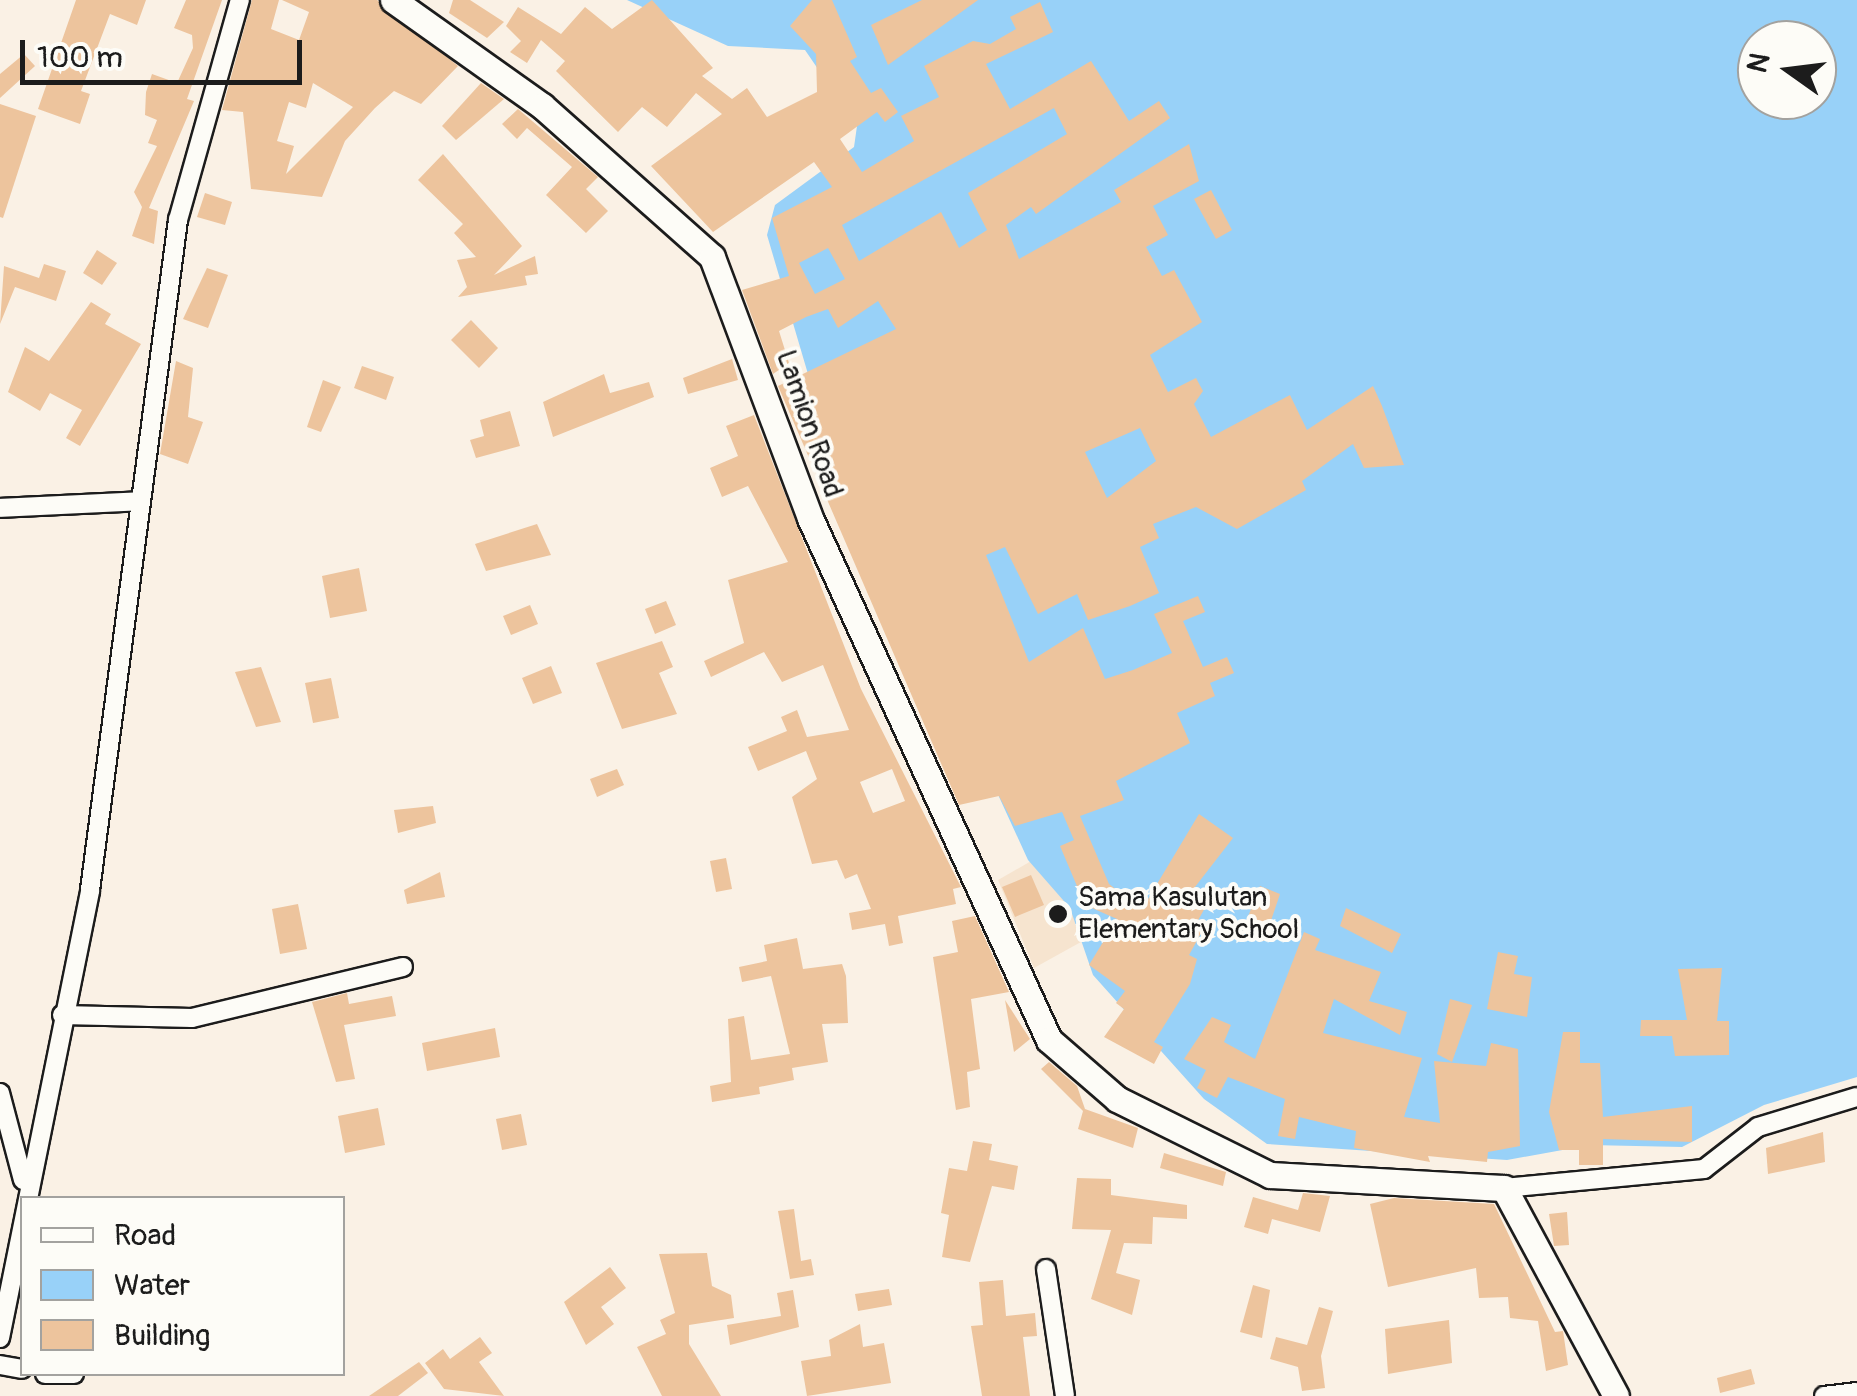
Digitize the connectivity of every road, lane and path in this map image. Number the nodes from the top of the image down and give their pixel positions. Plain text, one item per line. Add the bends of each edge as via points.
1 (240, 0) edge
2 (393, 0) edge
3 (142, 501) junction
4 (0, 508) edge
5 (403, 966) dead end
6 (62, 1014) junction
7 (0, 1093) edge
8 (1857, 1096) edge
9 (24, 1185) junction
10 (1504, 1188) junction
11 (22, 1196) edge
12 (20, 1210) edge
13 (1046, 1269) dead end
14 (0, 1338) edge
15 (1857, 1392) edge
16 (1066, 1396) edge
17 (1616, 1396) edge
18 (1824, 1396) edge

1 - 3 street via 178,220
2 - 10 street, Lamion Road via 542,106 712,257 810,518 1040,1028 1080,1070 1252,1168 1299,1180
3 - 4 street
3 - 6 street via 90,890
5 - 6 street via 192,1018
6 - 9 street
7 - 9 street
8 - 10 street via 1758,1128 1704,1169
9 - 11 street
10 - 17 street
12 - 14 street
13 - 16 street
15 - 18 street

